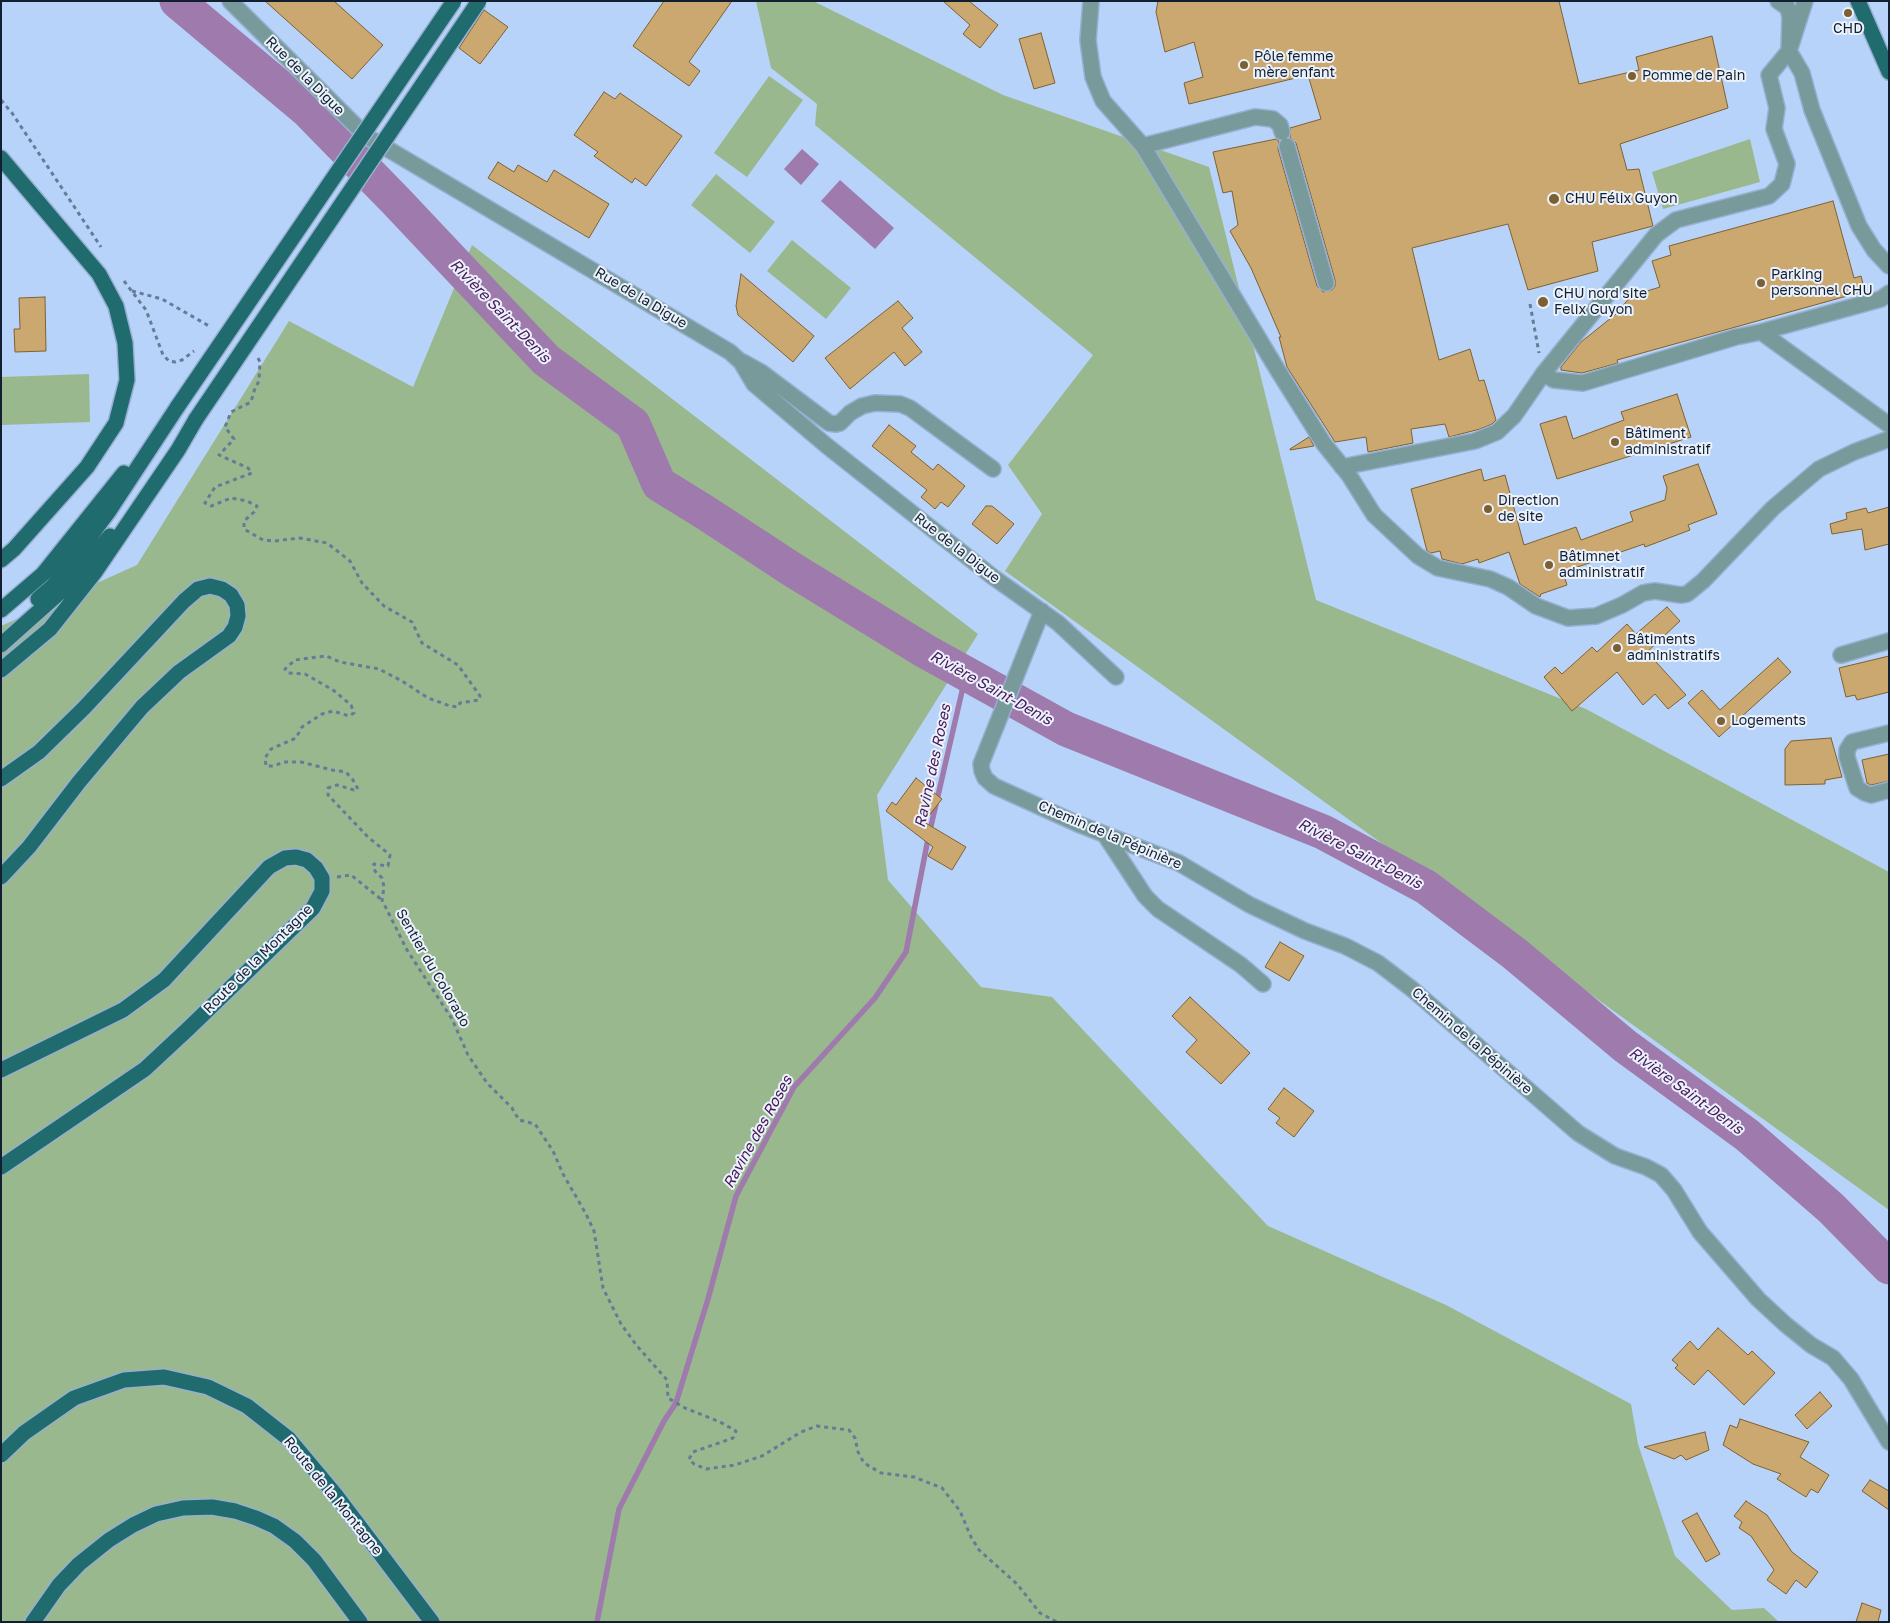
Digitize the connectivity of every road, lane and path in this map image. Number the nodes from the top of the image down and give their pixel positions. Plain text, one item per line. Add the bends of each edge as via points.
1 (230, 1) edge
2 (454, 1) edge
3 (479, 1) edge
4 (1091, 1) edge
5 (1778, 1) edge
6 (1805, 1) edge
7 (1858, 1) edge
8 (1789, 51) junction
9 (1889, 72) edge
10 (1, 100) edge
11 (1143, 146) junction
12 (1, 158) edge
13 (104, 252) dead end
14 (1889, 266) edge
15 (120, 276) dead end
16 (1326, 283) dead end
17 (132, 291) junction
18 (1889, 294) edge
19 (111, 298) junction
20 (1530, 304) dead end
21 (208, 326) dead end
22 (1761, 332) junction
23 (194, 350) dead end
24 (257, 355) dead end
25 (741, 362) junction
26 (1543, 374) junction
27 (178, 406) junction
28 (196, 419) junction
29 (1889, 425) edge
30 (1889, 439) edge
31 (1342, 467) junction
32 (993, 469) dead end
33 (1, 560) edge
34 (1, 610) edge
35 (1040, 616) junction
36 (1, 633) edge
37 (1889, 641) edge
38 (1, 645) edge
39 (1841, 655) dead end
40 (1, 670) edge
41 (1116, 677) dead end
42 (1889, 733) edge
43 (1, 780) edge
44 (1889, 790) edge
45 (1105, 835) junction
46 (1, 876) edge
47 (322, 878) junction
48 (382, 900) junction
49 (1263, 984) dead end
50 (1, 1070) edge
51 (1, 1167) edge
52 (1889, 1442) edge
53 (1, 1455) edge
54 (33, 1622) edge
55 (360, 1622) edge
56 (432, 1622) edge
57 (1056, 1622) edge

1 - 25 street, Rue de la Digue via 366,136 690,327
2 - 27 main road, bridge
3 - 28 main road, bridge
4 - 11 street via 1088,40 1093,77 1103,101
5 - 8 street via 1788,8 1790,17
6 - 8 street
7 - 9 main road
8 - 14 street via 1802,73 1812,110 1859,226
8 - 26 street via 1769,75 1777,108 1774,129 1787,164 1782,184 1769,196 1676,220 1656,235
10 - 13 path
11 - 16 street via 1255,117 1273,119 1280,125
11 - 31 street via 1277,369
12 - 19 main road via 99,274
15 - 17 path
17 - 19 path
17 - 21 path via 162,300
17 - 23 path via 146,310 163,355 169,361 182,360
18 - 22 street via 1881,299
19 - 33 main road via 125,343 127,380 116,423 87,467
20 - 26 path
22 - 26 street via 1582,383 1554,380
22 - 29 street
24 - 48 path, Sentier du Colorado via 259,380 251,402 232,412 226,427 234,439 219,455 252,473 215,487 205,503 211,506 232,498 257,506 244,520 244,529 263,540 300,538 327,543 350,561 362,583 384,606 412,622 422,643 458,665 480,696 478,700 460,702 458,707 450,706 428,698 379,669 326,656 295,660 285,669 288,673 305,674 333,690 351,705 354,713 349,716 334,711 322,714 302,727 296,738 271,749 265,758 266,766 300,762 346,772 358,789 337,785 328,788 328,795 390,855 388,866 373,866 382,878
25 - 32 street via 761,372 829,423 840,423 862,406 876,403 900,404 910,408
25 - 35 street, Rue de la Digue via 754,384
26 - 31 street via 1514,416 1497,432 1475,441
27 - 34 main road via 43,574
27 - 36 main road via 109,511 53,586
28 - 38 main road via 119,526 72,580
28 - 40 main road via 96,572 50,629
30 - 31 street via 1819,469 1773,508 1691,592 1681,595 1655,591 1643,593 1596,616 1568,618 1536,606 1490,579 1438,568 1418,556 1374,515
35 - 41 street, Rue de la Digue
35 - 45 street, Chemin de la Pépinière via 981,764 982,771 994,786
37 - 39 street
42 - 44 street via 1852,742 1847,756 1857,788 1871,795
43 - 46 main road via 39,752 191,595 210,586 231,595 238,616 229,636 180,672 142,707 29,847
45 - 49 street via 1145,896 1158,909
45 - 52 street, Chemin de la Pépinière via 1179,863 1250,905 1378,963 1578,1133 1615,1156 1661,1175 1700,1232 1758,1299 1804,1340 1833,1358 1851,1379
47 - 48 path via 351,875
47 - 50 main road via 307,860 296,857 285,858 269,867 164,980 123,1010
47 - 51 main road, Route de la Montagne via 322,891 313,908 145,1069
48 - 57 path, Sentier du Colorado via 407,950 452,1019 468,1055 487,1084 512,1108 519,1120 535,1124 553,1151 594,1231 603,1288 621,1324 667,1380 668,1398 736,1432 733,1438 693,1452 689,1459 706,1468 736,1465 762,1456 817,1426 849,1430 864,1462 881,1473 914,1477 942,1488 960,1511 979,1550 1018,1584 1040,1613
53 - 56 main road, Route de la Montagne via 24,1433 74,1398 124,1380 164,1376 208,1387 247,1406 289,1439
54 - 55 main road via 59,1585 109,1540 156,1514 183,1508 212,1507 256,1518 294,1541 314,1560

